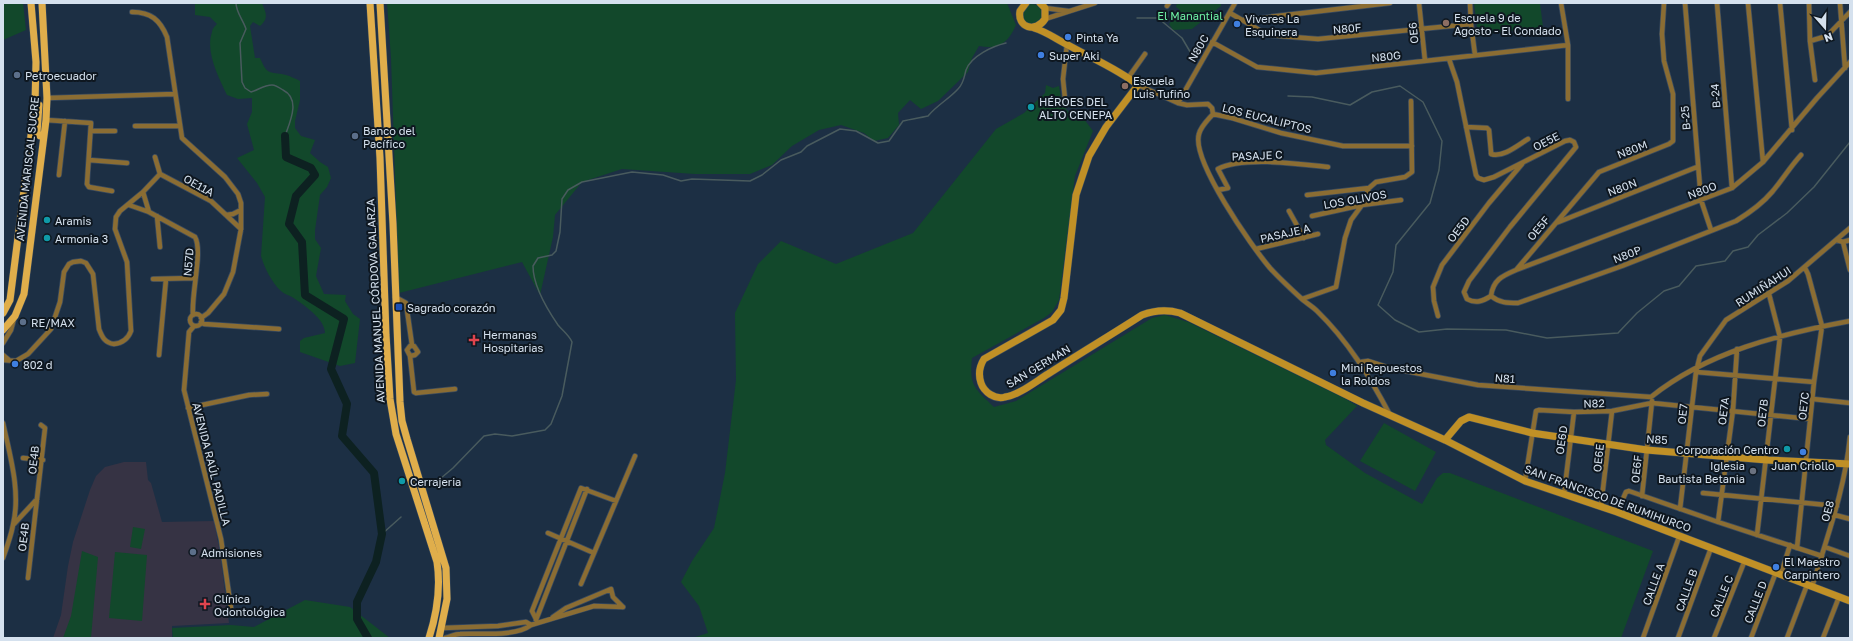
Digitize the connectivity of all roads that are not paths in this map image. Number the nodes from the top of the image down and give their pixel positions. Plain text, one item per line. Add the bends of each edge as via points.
1 (30, 3) edge
2 (38, 3) edge
3 (42, 3) edge
4 (370, 3) edge
5 (380, 3) edge
6 (1018, 3) edge
7 (1026, 3) edge
8 (1095, 3) edge
9 (1235, 3) edge
10 (1390, 3) edge
11 (1419, 3) edge
12 (1470, 3) edge
13 (1561, 3) edge
14 (1664, 3) edge
15 (1685, 3) edge
16 (1716, 3) edge
17 (1748, 3) edge
18 (1780, 3) edge
19 (1808, 3) edge
20 (1840, 3) edge
21 (1045, 5) edge
22 (1020, 10) junction
23 (1072, 11) junction
24 (132, 12) dead end
25 (1850, 12) edge
26 (1230, 13) junction
27 (42, 15) junction
28 (1045, 20) junction
29 (1244, 20) junction
30 (1841, 21) junction
31 (1471, 24) junction
32 (1034, 28) junction
33 (372, 30) junction
34 (381, 30) junction
35 (1421, 30) junction
36 (1053, 35) junction
37 (1810, 41) junction
38 (1212, 42) junction
39 (1067, 44) junction
40 (1568, 45) junction
41 (1144, 54) dead end
42 (1475, 56) junction
43 (1449, 59) junction
44 (1425, 61) junction
45 (1850, 62) edge
46 (1845, 68) junction
47 (1128, 78) junction
48 (1815, 80) dead end
49 (35, 84) junction
50 (1138, 85) junction
51 (384, 90) junction
52 (376, 91) junction
53 (175, 94) junction
54 (47, 98) junction
55 (1568, 99) dead end
56 (1065, 100) dead end
57 (1411, 100) dead end
58 (1178, 103) junction
59 (1213, 114) junction
60 (46, 120) junction
61 (65, 121) junction
62 (135, 126) dead end
63 (180, 126) junction
64 (1466, 126) junction
65 (1792, 130) junction
66 (91, 131) junction
67 (115, 131) dead end
68 (44, 134) junction
69 (1528, 140) dead end
70 (1412, 146) junction
71 (1801, 155) dead end
72 (155, 157) dead end
73 (89, 160) junction
74 (1763, 162) junction
75 (127, 163) dead end
76 (1523, 163) junction
77 (1328, 167) dead end
78 (1698, 167) junction
79 (1602, 170) joint
80 (160, 174) junction
81 (59, 175) dead end
82 (1369, 188) junction
83 (1732, 188) junction
84 (1218, 190) junction
85 (112, 191) dead end
86 (143, 192) junction
87 (1307, 195) dead end
88 (1401, 200) dead end
89 (1701, 200) junction
90 (129, 205) junction
91 (1362, 205) junction
92 (241, 210) junction
93 (1289, 211) dead end
94 (149, 212) junction
95 (226, 215) junction
96 (156, 216) junction
97 (1312, 216) dead end
98 (1554, 223) junction
99 (1850, 228) edge
100 (240, 229) junction
101 (1711, 230) junction
102 (1318, 234) dead end
103 (1304, 238) junction
104 (1836, 240) junction
105 (1850, 240) edge
106 (1843, 242) junction
107 (160, 247) dead end
108 (1256, 249) junction
109 (1805, 268) junction
110 (1516, 270) junction
111 (1850, 270) edge
112 (195, 278) junction
113 (153, 279) dead end
114 (166, 279) junction
115 (1768, 294) junction
116 (384, 295) junction
117 (1491, 296) junction
118 (395, 297) junction
119 (1302, 299) junction
120 (3, 313) edge
121 (193, 315) junction
122 (16, 316) junction
123 (1438, 316) dead end
124 (201, 320) junction
125 (1850, 321) edge
126 (194, 326) junction
127 (1822, 326) junction
128 (279, 329) dead end
129 (3, 330) edge
130 (1780, 337) junction
131 (3, 342) edge
132 (412, 346) junction
133 (1737, 349) junction
134 (159, 354) dead end
135 (3, 355) edge
136 (410, 356) junction
137 (3, 360) edge
138 (9, 360) junction
139 (1361, 362) junction
140 (1696, 370) junction
141 (1736, 374) junction
142 (1775, 378) junction
143 (1814, 382) junction
144 (455, 389) dead end
145 (267, 394) dead end
146 (1651, 397) junction
147 (1813, 399) junction
148 (1652, 403) junction
149 (1850, 403) edge
150 (1692, 407) junction
151 (188, 408) junction
152 (1733, 410) junction
153 (1612, 411) junction
154 (1574, 412) junction
155 (1771, 415) junction
156 (1391, 416) junction
157 (1810, 419) junction
158 (3, 423) edge
159 (41, 425) dead end
160 (1532, 433) junction
161 (1850, 437) edge
162 (1570, 439) junction
163 (1445, 440) junction
164 (1608, 445) junction
165 (1647, 450) junction
166 (1687, 452) junction
167 (634, 456) dead end
168 (1727, 456) junction
169 (23, 458) dead end
170 (43, 460) junction
171 (1766, 460) junction
172 (1806, 463) junction
173 (1849, 464) edge
174 (1525, 481) junction
175 (587, 489) junction
176 (1703, 493) dead end
177 (1564, 494) junction
178 (1721, 495) junction
179 (1642, 496) junction
180 (1761, 498) junction
181 (37, 499) junction
182 (616, 501) junction
183 (1801, 502) junction
184 (1602, 506) junction
185 (1838, 506) junction
186 (1680, 509) junction
187 (1617, 512) junction
188 (1836, 515) junction
189 (1850, 519) edge
190 (1718, 522) junction
191 (14, 524) junction
192 (430, 525) junction
193 (548, 533) dead end
194 (1757, 535) junction
195 (1679, 536) junction
196 (561, 538) junction
197 (567, 540) junction
198 (1790, 545) junction
199 (1825, 547) junction
200 (1710, 548) junction
201 (1797, 548) junction
202 (594, 553) junction
203 (1822, 556) junction
204 (1850, 556) edge
205 (3, 558) edge
206 (1745, 560) junction
207 (1779, 573) junction
208 (28, 578) dead end
209 (581, 584) dead end
210 (1810, 586) junction
211 (1839, 597) junction
212 (1850, 601) edge
213 (231, 608) dead end
214 (551, 618) junction
215 (534, 623) junction
216 (442, 628) junction
217 (1643, 637) edge
218 (429, 638) edge
219 (439, 638) edge
220 (445, 638) edge
221 (1649, 638) edge
222 (1678, 638) edge
223 (1714, 638) edge
224 (1751, 638) edge
225 (1787, 638) edge
226 (1824, 638) edge

1 - 49 main road, AVENIDA MARISCAL SUCRE via 36,62
2 - 27 main road
3 - 27 main road, AVENIDA MARISCAL SUCRE
4 - 33 main road, AVENIDA MANUEL CÓRDOVA GALARZA
5 - 34 main road, AVENIDA MANUEL CÓRDOVA GALARZA
6 - 22 main road
7 - 22 main road
8 - 23 street
9 - 26 street, N80C
10 - 29 street
11 - 35 street, OE6
12 - 31 street
13 - 40 street
14 - 79 street, N80M via 1664,61 1673,94 1672,143
15 - 78 street, B-25
16 - 83 street, B-24
17 - 74 street
18 - 65 street
19 - 37 street
20 - 30 street
21 - 23 street
21 - 28 main road
22 - 32 main road via 1022,22
23 - 28 street
24 - 53 street via 142,12 163,27 167,37
25 - 30 street
26 - 29 street, N80F
26 - 38 street, N80C
27 - 54 main road, AVENIDA MARISCAL SUCRE
28 - 32 main road
28 - 36 main road
29 - 35 street, N80F via 1268,35 1318,39
30 - 37 street via 1827,36
30 - 46 street
31 - 35 street, N80F
31 - 42 street
32 - 36 main road
33 - 34 main road
33 - 52 main road, AVENIDA MANUEL CÓRDOVA GALARZA
34 - 51 main road, AVENIDA MANUEL CÓRDOVA GALARZA
35 - 44 street, OE6
36 - 39 main road
37 - 48 street
38 - 44 street, N80G via 1257,67 1316,73
38 - 58 street, N80C
39 - 47 main road
39 - 56 street via 1063,79
40 - 42 street, N80G
40 - 55 street
41 - 47 street
42 - 43 street, N80G
43 - 44 street, N80G
43 - 64 street, OE5E via 1457,82
45 - 46 street, N80O
46 - 65 street, N80O via 1816,98
47 - 50 main road
49 - 68 main road via 40,100 37,133 40,136
49 - 120 main road, AVENIDA MARISCAL SUCRE via 35,104 10,300
50 - 58 street
50 - 156 main road, SAN GERMAN via 1106,127 1089,156 1076,196 1061,310 1053,320 984,359 979,369 981,385 995,397 1006,397 1142,315 1171,310
51 - 52 main road
51 - 118 main road, AVENIDA MANUEL CÓRDOVA GALARZA
52 - 116 main road, AVENIDA MANUEL CÓRDOVA GALARZA
53 - 54 street
53 - 63 street
54 - 60 main road, AVENIDA MARISCAL SUCRE
57 - 70 street
58 - 59 street via 1208,104
59 - 70 street, LOS EUCALIPTOS via 1281,133 1343,146
59 - 84 street via 1202,127 1198,142
60 - 61 street
60 - 68 main road, AVENIDA MARISCAL SUCRE
61 - 66 street via 91,123
61 - 81 street
62 - 63 street
63 - 92 street via 182,138 211,163 238,194
64 - 69 street via 1490,130 1490,152 1495,155
64 - 76 street, OE5E via 1478,178 1484,180 1494,177
65 - 74 street, N80O
66 - 67 street
66 - 73 street
68 - 122 main road, AVENIDA MARISCAL SUCRE via 24,294
70 - 82 street via 1410,176 1376,182
71 - 101 street, N80P via 1773,191 1751,212 1736,221
72 - 80 street
73 - 75 street
73 - 85 street via 89,187
74 - 83 street, N80O
76 - 117 street, OE5E via 1565,141 1570,140 1576,144 1575,150 1501,239 1469,281 1464,292 1467,300 1473,302 1484,301
76 - 123 street, OE5D via 1442,265 1433,287
77 - 84 street, PASAJE C via 1282,162 1231,164 1218,169 1228,188
78 - 89 street, B-25
78 - 98 street, N80N
79 - 98 street, OE5F
80 - 86 street
80 - 95 street, OE11A via 210,201
82 - 87 street
82 - 91 street
83 - 89 street, N80O
84 - 108 street via 1243,233
86 - 90 street
86 - 94 street
88 - 91 street, LOS OLIVOS
89 - 101 street, B-25
89 - 110 street, N80O
90 - 94 street, N57D
90 - 138 street via 116,217 115,229 127,262 131,331 126,340 114,344 105,341 99,329 93,274 86,264 81,261 73,262 64,272 60,302 52,328 28,354 16,361
91 - 97 street, LOS OLIVOS
91 - 119 street via 1350,220 1336,287
92 - 95 street
92 - 100 street
93 - 103 street
94 - 96 street, N57D
95 - 100 street, OE11A
96 - 107 street
96 - 112 street, N57D via 195,237 198,242
98 - 110 street, OE5F
99 - 104 street, RUMIÑAHUI
100 - 124 street via 237,258 228,284 216,304
101 - 117 street, N80P via 1622,266 1518,303 1497,301
102 - 103 street, PASAJE A
103 - 108 street, PASAJE A
104 - 106 street
104 - 109 street, RUMIÑAHUI
105 - 106 street
106 - 111 street
108 - 119 street via 1270,268
109 - 115 street, RUMIÑAHUI
109 - 127 street, OE7C
110 - 117 street, OE5F via 1499,277
112 - 114 street
112 - 121 street, N57D
113 - 114 street
114 - 134 street
115 - 130 street, OE7B
115 - 140 street, RUMIÑAHUI via 1722,324 1700,356
116 - 118 main road
116 - 192 main road, AVENIDA MANUEL CÓRDOVA GALARZA via 390,399 396,434 414,490
118 - 132 street via 406,303
118 - 192 main road, AVENIDA MANUEL CÓRDOVA GALARZA via 402,421
119 - 139 street via 1317,311
121 - 124 street via 198,314
121 - 126 street via 190,320
122 - 129 main road, AVENIDA MARISCAL SUCRE
122 - 131 street
124 - 126 street via 198,326
124 - 128 street via 204,324
125 - 127 street
126 - 151 street, AVENIDA RAÚL PADILLA via 189,332 184,390
127 - 130 street
127 - 143 street, OE7C
130 - 133 street
130 - 142 street, OE7B
132 - 136 street via 407,350
132 - 136 street via 416,347 418,352
133 - 140 street
133 - 141 street, OE7A
135 - 138 street
136 - 144 street via 414,392
137 - 138 street
139 - 146 street, N81 via 1368,361 1390,368 1478,385
139 - 156 street
140 - 141 street
140 - 146 street
140 - 150 street, OE7
141 - 142 street
141 - 152 street, OE7A
142 - 143 street
142 - 155 street, OE7B
143 - 147 street, OE7C
145 - 151 street via 249,395
146 - 148 street, OE6F
147 - 149 street
147 - 157 street, OE7C
148 - 150 street, N82
148 - 153 street, N82
148 - 165 street, OE6F
150 - 152 street, N82
150 - 166 street, OE7
151 - 213 street, AVENIDA RAÚL PADILLA via 217,520
152 - 155 street, N82
152 - 168 street, OE7A
153 - 154 street, N82
153 - 164 street, OE6E
154 - 160 street, N82 via 1536,411
154 - 162 street, OE6D
155 - 157 street, N82
155 - 171 street, OE7B
156 - 163 main road, SAN FRANCISCO DE RUMIHURCO
157 - 172 street, OE7C
158 - 191 street via 15,485
159 - 170 street, OE4B via 45,428
160 - 162 main road, N85
160 - 163 main road, N85 via 1469,417 1465,418
160 - 174 street
161 - 173 street, OE8
162 - 164 main road, N85
162 - 177 street, OE6D
163 - 174 main road, SAN FRANCISCO DE RUMIHURCO
164 - 165 main road, N85
164 - 184 street, OE6E
165 - 166 main road, N85
165 - 179 street, OE6F
166 - 168 main road, N85
166 - 186 street, OE7
167 - 182 street
168 - 171 main road, N85
168 - 178 street, OE7A
169 - 170 street
170 - 181 street, OE4B
171 - 172 main road, N85
171 - 180 street, OE7B
172 - 173 main road, N85
172 - 183 street, OE7C
173 - 185 street, OE8
174 - 177 main road, SAN FRANCISCO DE RUMIHURCO
175 - 182 street
175 - 196 street via 581,488
175 - 197 street
176 - 178 street
177 - 184 main road, SAN FRANCISCO DE RUMIHURCO
178 - 180 street
178 - 190 street, OE7A
179 - 186 street
179 - 187 street via 1626,492
180 - 183 street
180 - 194 street, OE7B
181 - 191 street
181 - 208 street, OE4B
182 - 202 street
183 - 185 street
183 - 201 street, OE7C
184 - 187 main road, SAN FRANCISCO DE RUMIHURCO
185 - 188 street, OE8
186 - 190 street
187 - 195 main road, SAN FRANCISCO DE RUMIHURCO
188 - 189 street
188 - 199 street, OE8
190 - 194 street
191 - 205 street
192 - 216 main road, AVENIDA MANUEL CÓRDOVA GALARZA via 446,568 447,599
192 - 218 main road, AVENIDA MANUEL CÓRDOVA GALARZA via 439,574 437,610
193 - 196 street
194 - 198 street
195 - 200 main road, SAN FRANCISCO DE RUMIHURCO
195 - 217 street, CALLE A
196 - 197 street
196 - 215 street via 532,611
197 - 202 street
197 - 215 street
198 - 201 street
198 - 207 street, CALLE D
199 - 203 street, OE8
199 - 204 street
200 - 206 main road, SAN FRANCISCO DE RUMIHURCO
200 - 222 street, CALLE B
201 - 203 street
202 - 209 street
203 - 210 street, OE8
206 - 207 main road, SAN FRANCISCO DE RUMIHURCO
206 - 223 street, CALLE C
207 - 210 main road, SAN FRANCISCO DE RUMIHURCO
207 - 224 street, CALLE D
210 - 211 main road, SAN FRANCISCO DE RUMIHURCO
210 - 225 street, OE8
211 - 212 main road, SAN FRANCISCO DE RUMIHURCO
211 - 226 street
214 - 214 street via 594,606 623,607 613,597 611,589 566,608
214 - 215 street
215 - 216 street
215 - 220 street via 526,629 459,634
216 - 219 main road, AVENIDA MANUEL CÓRDOVA GALARZA
217 - 221 street

